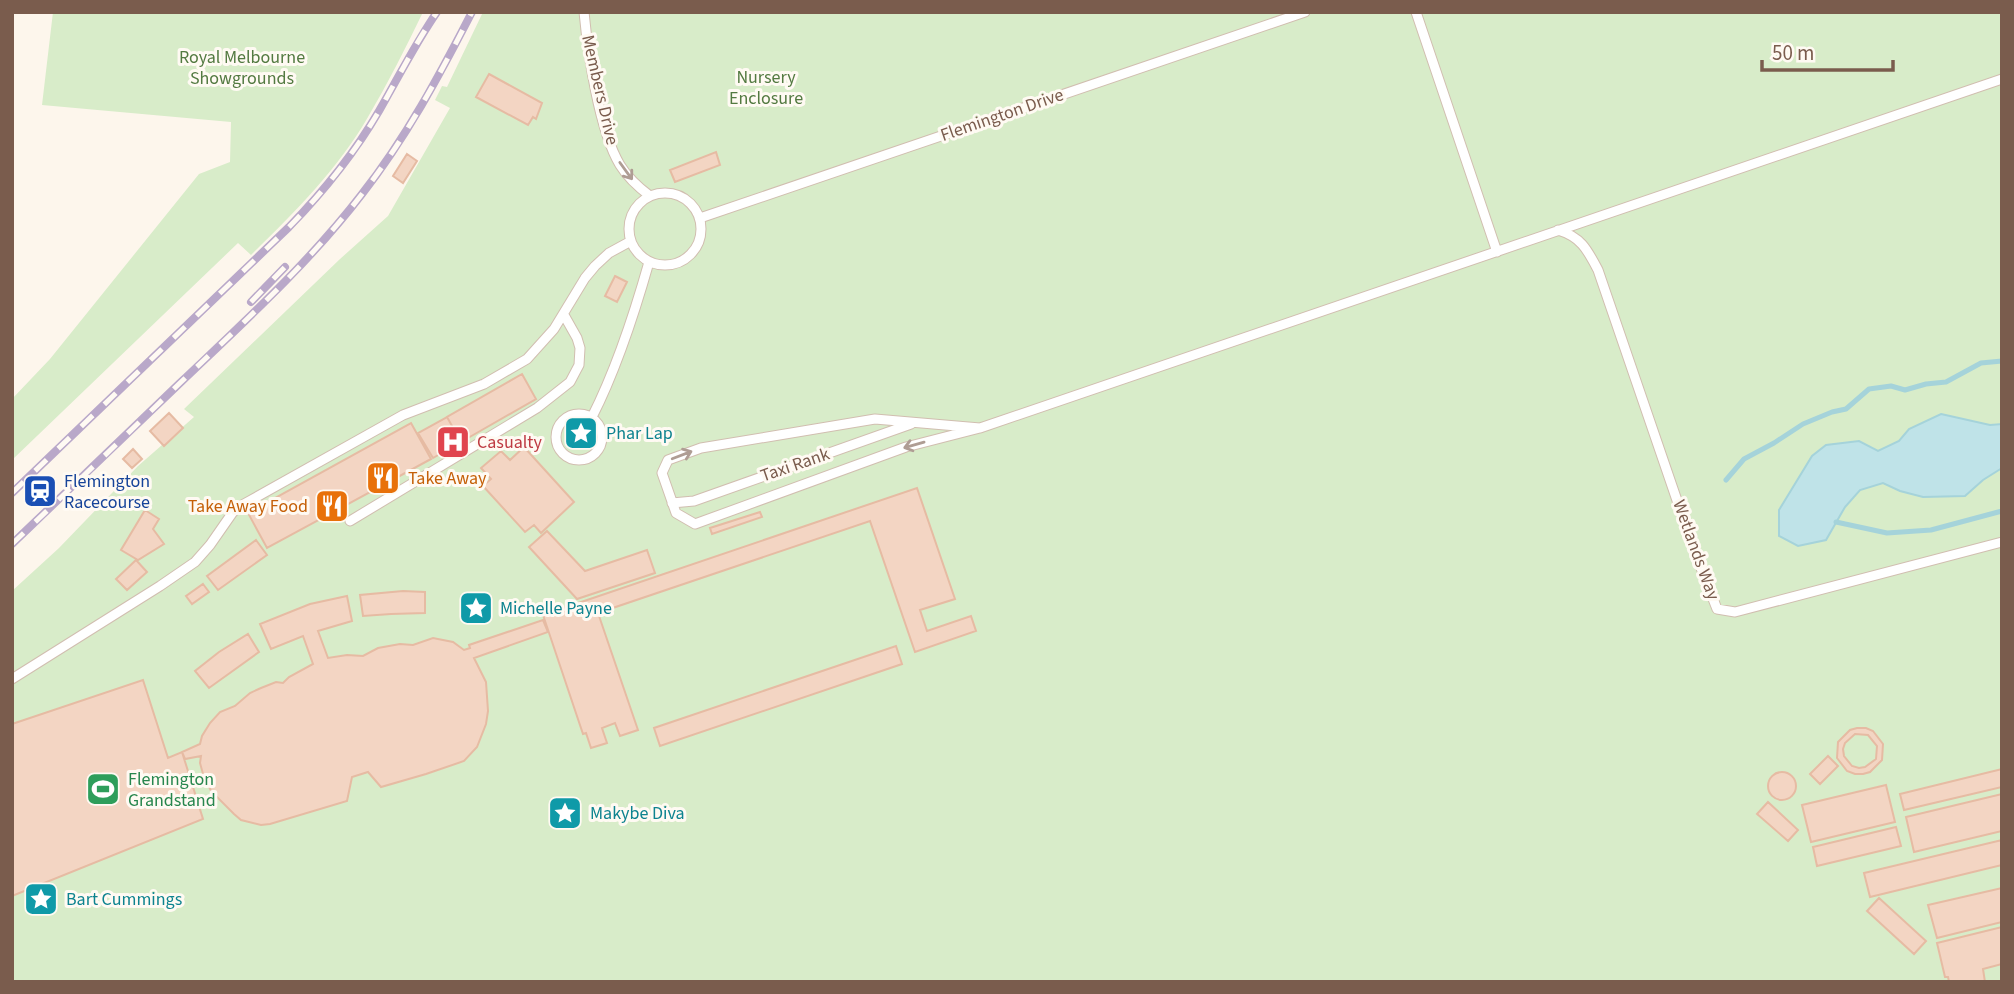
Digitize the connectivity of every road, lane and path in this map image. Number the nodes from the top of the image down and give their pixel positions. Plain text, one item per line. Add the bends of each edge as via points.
1 (584, 12) edge
2 (1305, 12) edge
3 (1416, 12) edge
4 (2002, 79) edge
5 (650, 196) junction
6 (700, 218) junction
7 (1558, 230) junction
8 (631, 241) junction
9 (1497, 252) junction
10 (649, 262) junction
11 (564, 315) junction
12 (592, 417) junction
13 (916, 422) junction
14 (980, 428) junction
15 (673, 503) junction
16 (349, 521) dead end
17 (2002, 542) edge
18 (12, 679) edge

1 -> 5 lane, Members Drive via 608,137 620,164
2 - 6 lane, Flemington Drive
3 - 9 lane
4 - 7 lane
5 - 6 lane via 674,194 694,207
5 - 8 lane via 630,220
6 - 10 lane via 701,237 690,255 671,265
7 - 9 lane
7 - 17 lane, Wetlands Way via 1573,235 1598,270 1717,609 1735,612
8 - 10 lane
8 - 11 lane via 595,266
9 - 14 lane
10 - 12 lane via 608,385
11 - 16 lane via 580,348 579,365 570,382 537,408
11 - 18 lane via 527,359 509,370 403,415 244,504 195,562
12 - 12 lane via 601,430 601,446 582,460 567,457 557,445 560,424 578,414
13 - 14 lane
13 - 15 lane, Taxi Rank via 694,501
15 -> 13 lane via 662,473 668,460 701,448 875,419
14 -> 15 lane via 906,447 695,523 676,513

